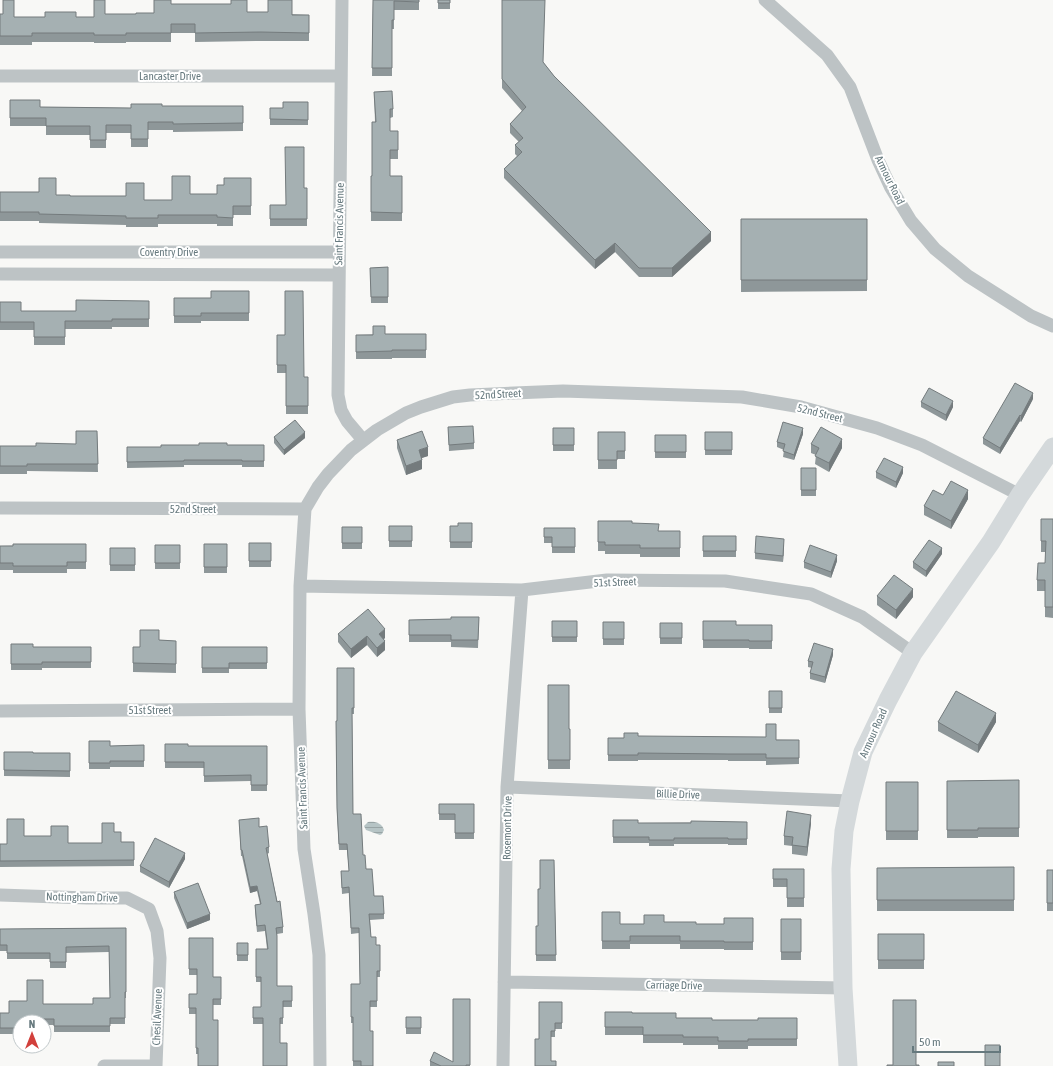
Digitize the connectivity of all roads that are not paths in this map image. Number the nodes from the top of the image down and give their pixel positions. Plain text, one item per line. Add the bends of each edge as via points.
1 (342, 0) edge
2 (765, 0) edge
3 (0, 76) edge
4 (341, 76) junction
5 (0, 252) edge
6 (339, 252) junction
7 (0, 274) edge
8 (338, 274) junction
9 (1053, 326) edge
10 (363, 440) junction
11 (1053, 447) edge
12 (1020, 495) junction
13 (0, 508) edge
14 (305, 509) junction
15 (300, 586) junction
16 (522, 590) junction
17 (913, 653) junction
18 (299, 709) junction
19 (0, 711) edge
20 (507, 787) junction
21 (850, 801) junction
22 (0, 895) edge
23 (159, 968) joint
24 (504, 982) junction
25 (843, 988) junction
26 (104, 1066) edge
27 (156, 1066) edge
28 (320, 1066) edge
29 (503, 1066) edge
30 (848, 1066) edge

1 - 4 street, Saint Francis Avenue
2 - 9 street, Armour Road via 827,55 850,87 891,188 911,221 935,249 968,276 1031,316
3 - 4 street, Lancaster Drive
4 - 6 street, Saint Francis Avenue
5 - 6 street, Coventry Drive
6 - 8 street, Saint Francis Avenue
7 - 8 street, Coventry Drive
8 - 10 street, Saint Francis Avenue via 338,395 341,410 347,421
10 - 12 street, 52nd Street via 391,421 421,407 453,397 470,395 563,391 742,397 802,407 877,428 922,445
10 - 14 street, 52nd Street via 328,474
11 - 12 street, Armour Road
12 - 17 street, Armour Road via 991,542
13 - 14 street, 52nd Street
14 - 15 street, Saint Francis Avenue
15 - 16 street, 51st Street
15 - 18 street, Saint Francis Avenue
16 - 17 street, 51st Street via 607,580 725,581 811,594 862,617
16 - 20 street, Rosemont Drive
17 - 21 street, Armour Road via 863,752
18 - 19 street, 51st Street
18 - 28 street, Saint Francis Avenue via 304,849 319,955
20 - 21 street, Billie Drive
20 - 24 street, Rosemont Drive
21 - 25 street, Armour Road via 844,831 841,869
22 - 23 street, Nottingham Drive via 127,898 149,909 157,931
23 - 27 street, Chesil Avenue
24 - 25 street, Carriage Drive
24 - 29 street, Rosemont Drive
25 - 30 street, Armour Road
26 - 27 street

